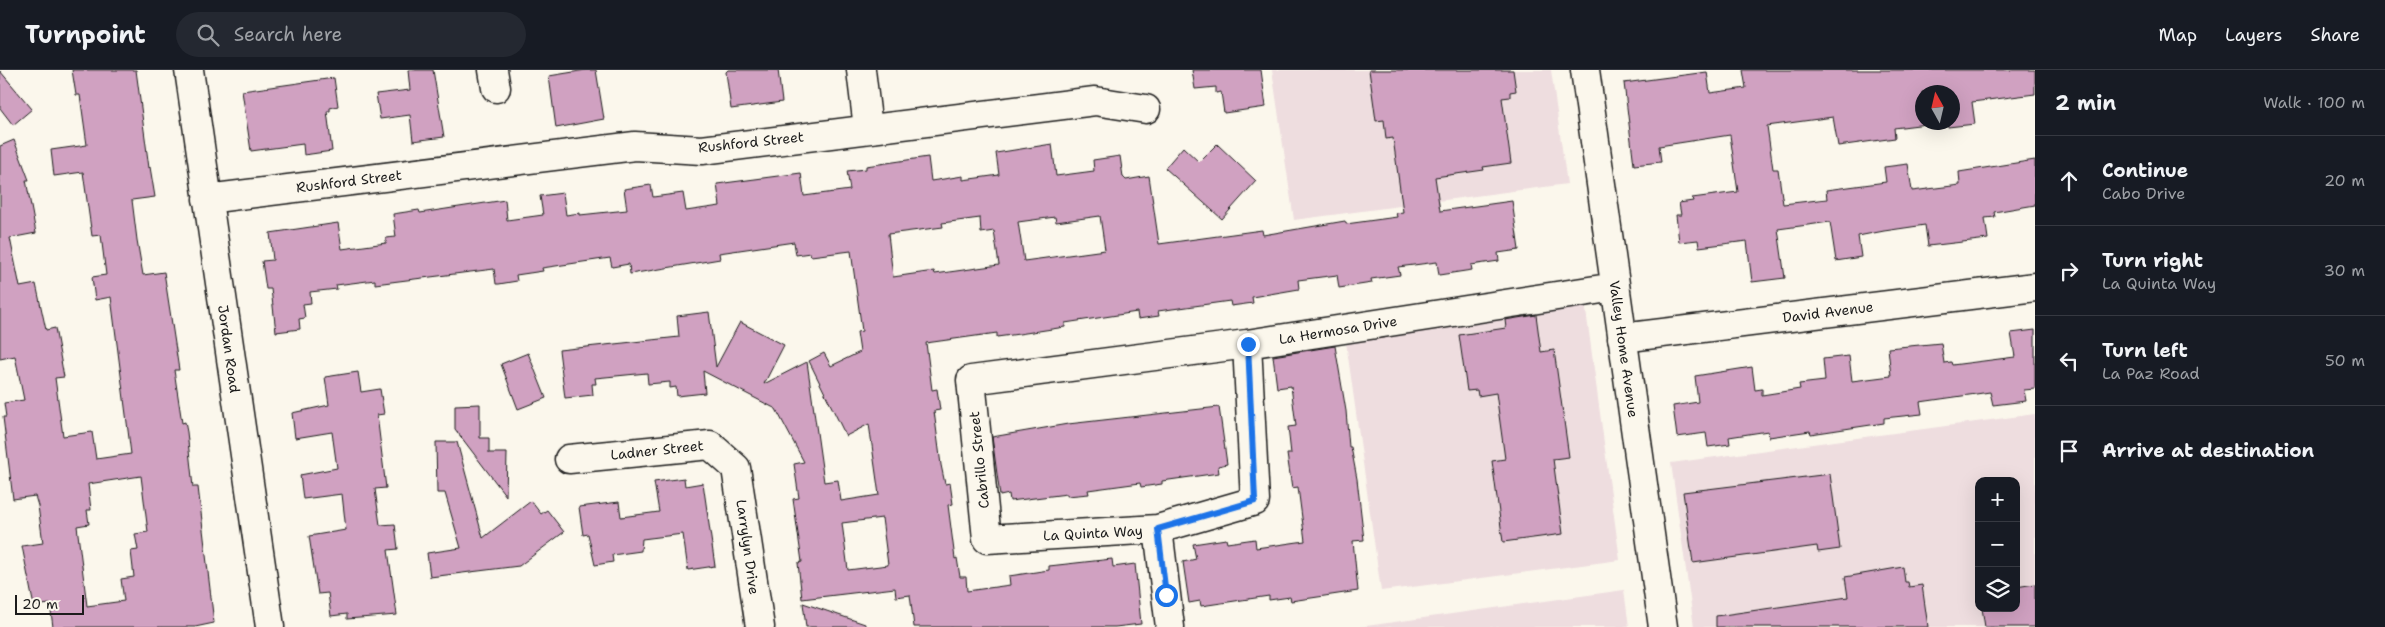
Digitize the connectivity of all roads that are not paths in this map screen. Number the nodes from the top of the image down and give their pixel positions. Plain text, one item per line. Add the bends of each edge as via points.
1 (189, 70) edge
2 (861, 70) edge
3 (1585, 70) edge
4 (1146, 109) dead end
5 (868, 128) junction
6 (207, 199) junction
7 (1615, 287) junction
8 (2035, 287) edge
9 (1622, 338) junction
10 (1248, 344) junction
11 (971, 380) joint
12 (569, 459) dead end
13 (736, 468) joint
14 (1158, 529) junction
15 (987, 539) joint
16 (270, 627) edge
17 (760, 627) edge
18 (1170, 627) edge
19 (1663, 627) edge

1 - 6 street, Jordan Road
2 - 5 street
3 - 7 street, Valley Home Avenue
4 - 5 street, Rushford Street via 1095,101
5 - 6 street, Rushford Street via 702,150 635,146
6 - 16 street, Jordan Road
7 - 9 street, Valley Home Avenue
7 - 10 street, La Hermosa Drive
8 - 9 street, David Avenue
9 - 19 street, Valley Home Avenue
10 - 11 street, La Hermosa Drive
10 - 14 street, La Quinta Way via 1255,501
11 - 15 street, Cabrillo Street
12 - 13 street, Ladner Street via 710,445
13 - 17 street, Larrylyn Drive
14 - 15 street, La Quinta Way
14 - 18 street

